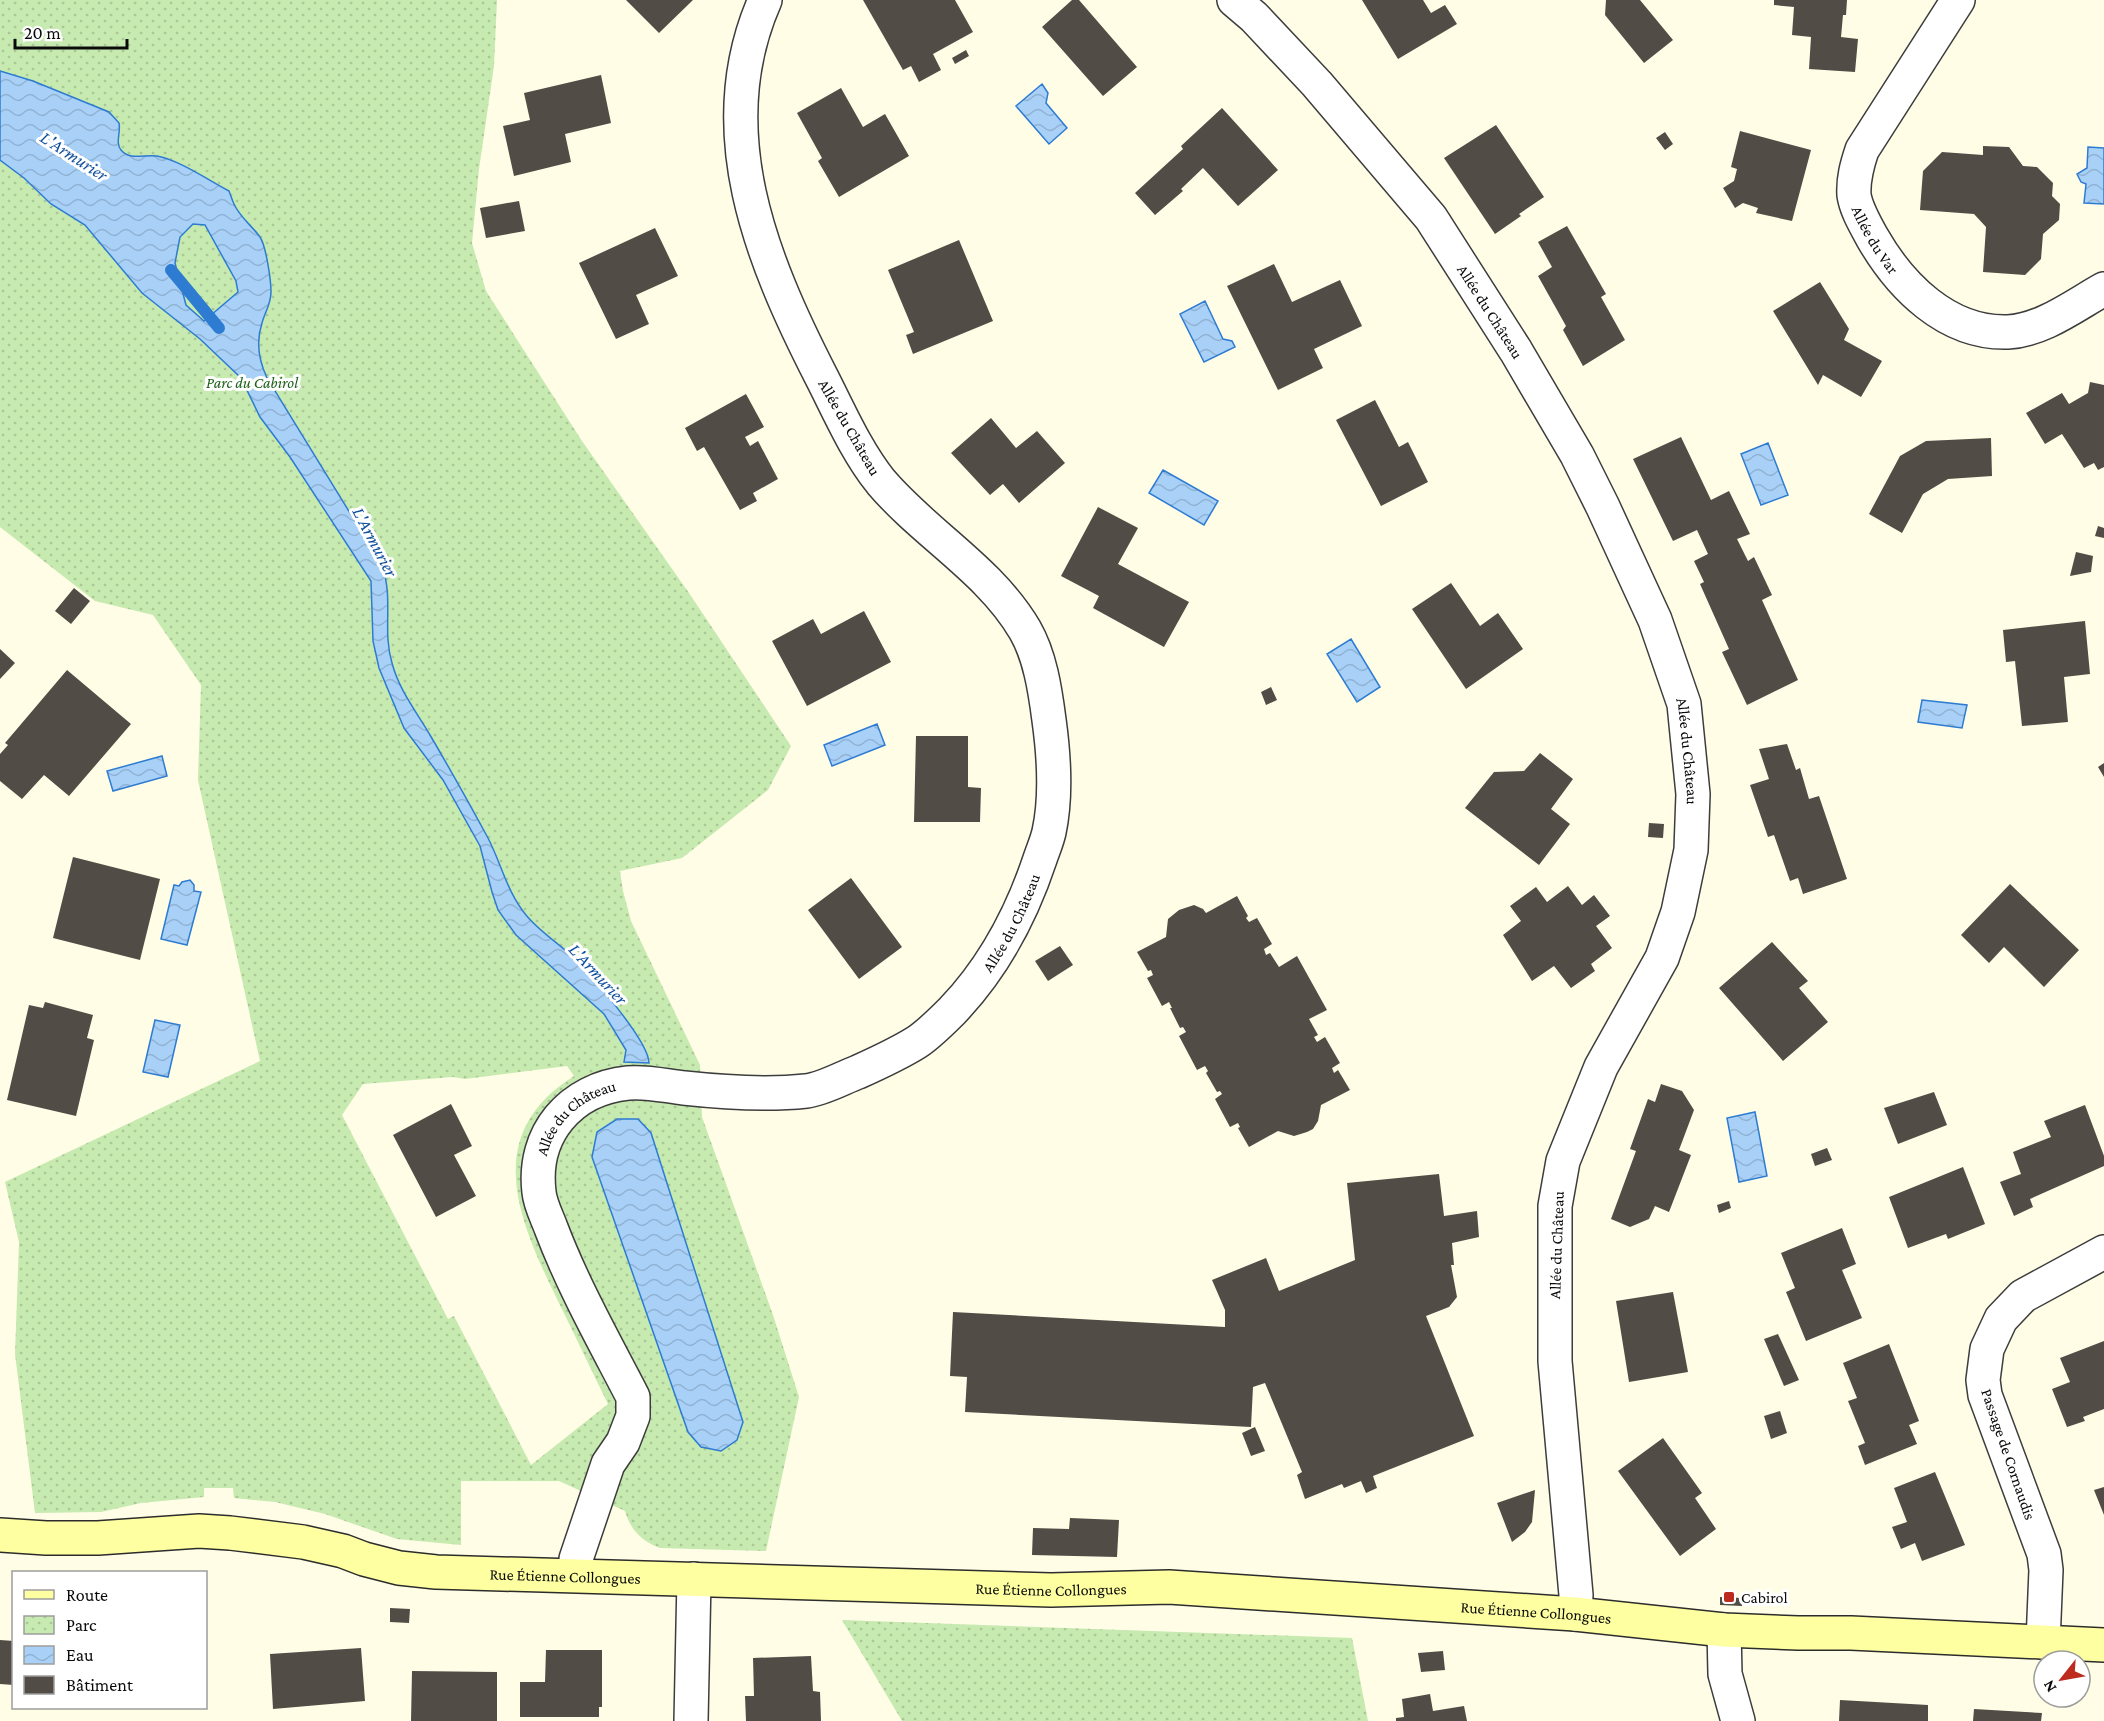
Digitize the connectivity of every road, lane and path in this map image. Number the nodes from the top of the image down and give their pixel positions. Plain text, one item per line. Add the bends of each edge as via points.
1 (765, 0) edge
2 (1234, 0) edge
3 (1958, 0) edge
4 (2104, 289) edge
5 (2104, 1252) edge
6 (0, 1535) edge
7 (576, 1575) junction
8 (694, 1579) junction
9 (1575, 1614) junction
10 (1724, 1630) junction
11 (2043, 1642) junction
12 (2104, 1645) edge
13 (691, 1721) edge
14 (1738, 1721) edge

1 - 7 street, Allée du Château via 746,50 740,126 749,200 762,244 799,333 879,479 986,582 1026,632 1040,667 1050,723 1052,815 1032,886 1003,946 976,986 920,1040 884,1061 810,1091 689,1089 633,1082 596,1088 558,1118 540,1150 539,1195 560,1252 633,1397 633,1416 604,1475 576,1559
2 - 9 street, Allée du Château via 1317,84 1431,218 1577,455 1655,620 1684,704 1693,794 1690,850 1678,912 1662,958 1601,1067 1563,1161 1555,1206 1555,1361
3 - 4 street, Allée du Var via 1862,150 1855,172 1854,196 1863,221 1881,252 1917,295 1954,321 1973,328 2011,332 2028,328
5 - 11 street, Passage de Cornaudis via 2038,1286 2011,1307 1992,1336 1984,1364 1985,1395 2044,1554
6 - 7 main road, Rue Étienne Collongues via 98,1538 199,1530 303,1542 399,1568
7 - 8 main road, Rue Étienne Collongues
8 - 9 main road, Rue Étienne Collongues via 1052,1590 1169,1587
8 - 13 street
9 - 10 main road, Rue Étienne Collongues
10 - 11 main road, Rue Étienne Collongues
10 - 14 street via 1725,1674
11 - 12 main road, Rue Étienne Collongues

